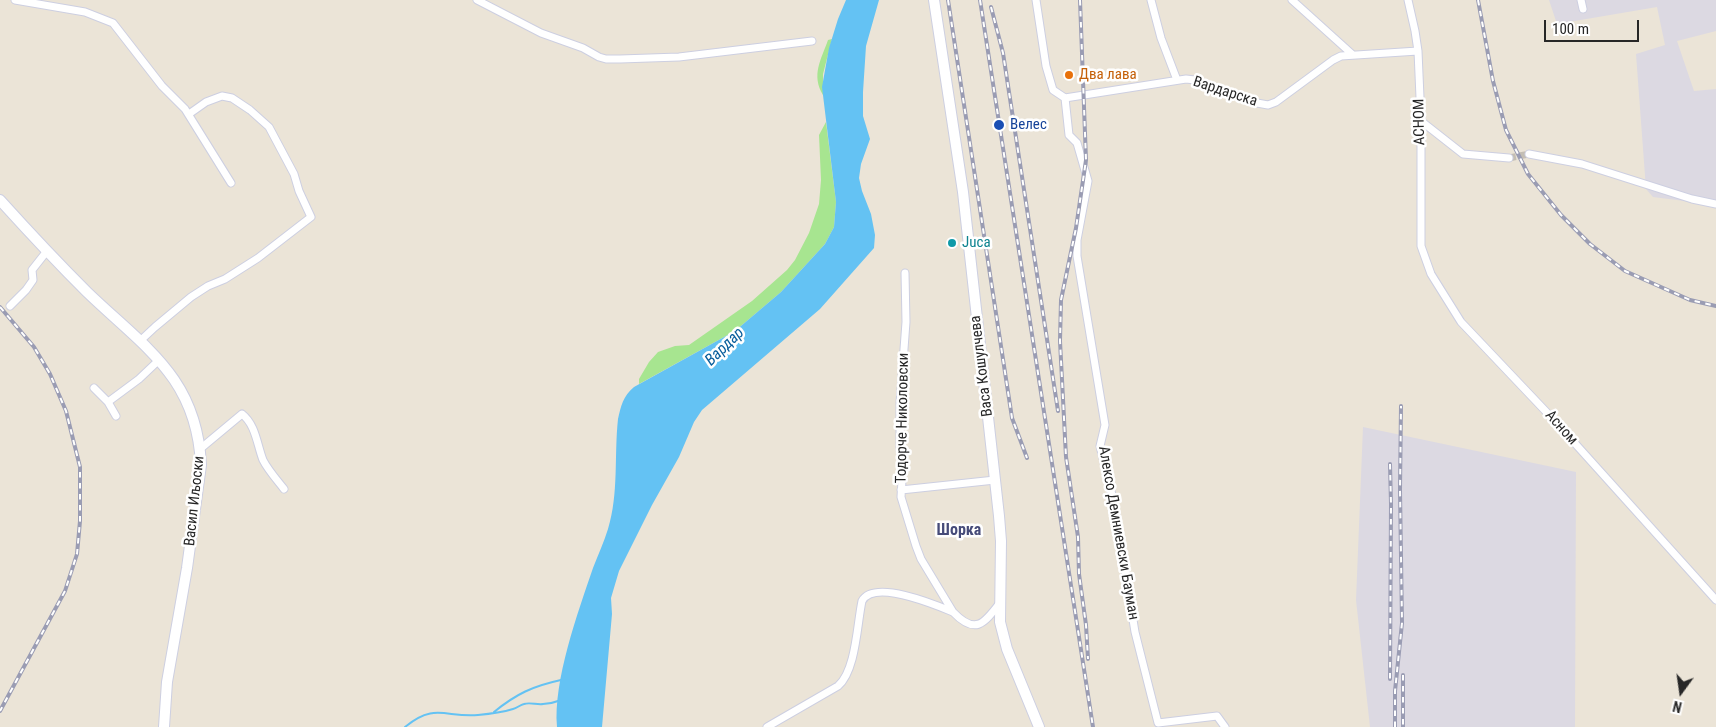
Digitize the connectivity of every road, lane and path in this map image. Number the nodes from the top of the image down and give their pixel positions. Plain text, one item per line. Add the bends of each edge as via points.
1 (15, 0) edge
2 (477, 0) edge
3 (934, 0) edge
4 (1036, 0) edge
5 (1151, 0) edge
6 (1292, 0) edge
7 (1408, 0) edge
8 (1581, 0) edge
9 (1583, 9) dead end
10 (812, 41) dead end
11 (1418, 52) junction
12 (1353, 55) junction
13 (1177, 80) junction
14 (1065, 98) junction
15 (189, 114) junction
16 (1421, 121) junction
17 (1529, 154) tunnel mouth
18 (1509, 158) tunnel mouth
19 (231, 183) dead end
20 (0, 200) edge
21 (1716, 204) edge
22 (1421, 246) joint
23 (47, 252) junction
24 (905, 273) dead end
25 (10, 306) dead end
26 (140, 341) junction
27 (159, 360) junction
28 (94, 388) dead end
29 (108, 402) junction
30 (116, 416) dead end
31 (200, 449) junction
32 (995, 480) junction
33 (284, 489) dead end
34 (901, 490) junction
35 (1716, 600) edge
36 (1000, 604) junction
37 (953, 612) junction
38 (164, 727) edge
39 (767, 727) edge
40 (1040, 727) edge
41 (1225, 727) edge

1 - 15 street via 85,12 113,23 162,86
2 - 10 street via 521,24 602,58 662,58
3 - 32 main road, Васа Кошулчева via 963,192
4 - 14 street via 1053,90
5 - 13 street
6 - 12 street
7 - 11 street, АСНОМ
8 - 9 street
11 - 12 street, Вардарска
11 - 16 street, АСНОМ
12 - 13 street, Вардарска via 1332,60 1268,105 1195,80
13 - 14 street, Вардарска
14 - 41 street, Алексо Демниевски Бауман via 1069,135 1077,143 1088,180 1077,256 1104,425 1100,446 1114,503 1135,632 1158,723 1217,716
15 - 19 street
15 - 26 street via 222,96 232,98 250,110 269,127 312,217 258,258 191,297
16 - 18 street via 1463,154
16 - 22 street, АСНОМ
17 - 21 street via 1582,164
20 - 23 main road, Васил Иљоски
22 - 35 street, Асном via 1431,274 1461,322
23 - 25 street via 32,270 33,280
23 - 26 main road, Васил Иљоски
24 - 34 street, Тодорче Николовски
26 - 27 main road, Васил Иљоски
27 - 29 street
27 - 31 main road, Васил Иљоски via 188,403
28 - 29 street
29 - 30 street
31 - 33 street via 242,414 252,427 264,460
31 - 38 main road, Васил Иљоски via 197,501 166,682
32 - 34 street
32 - 36 main road, Васа Кошулчева via 1002,541
34 - 37 street, Тодорче Николовски via 921,559
36 - 37 street via 980,624 969,623
36 - 40 main road, Васа Кошулчева via 1000,622 1007,649
37 - 39 street via 900,594 868,594 862,601 845,679

